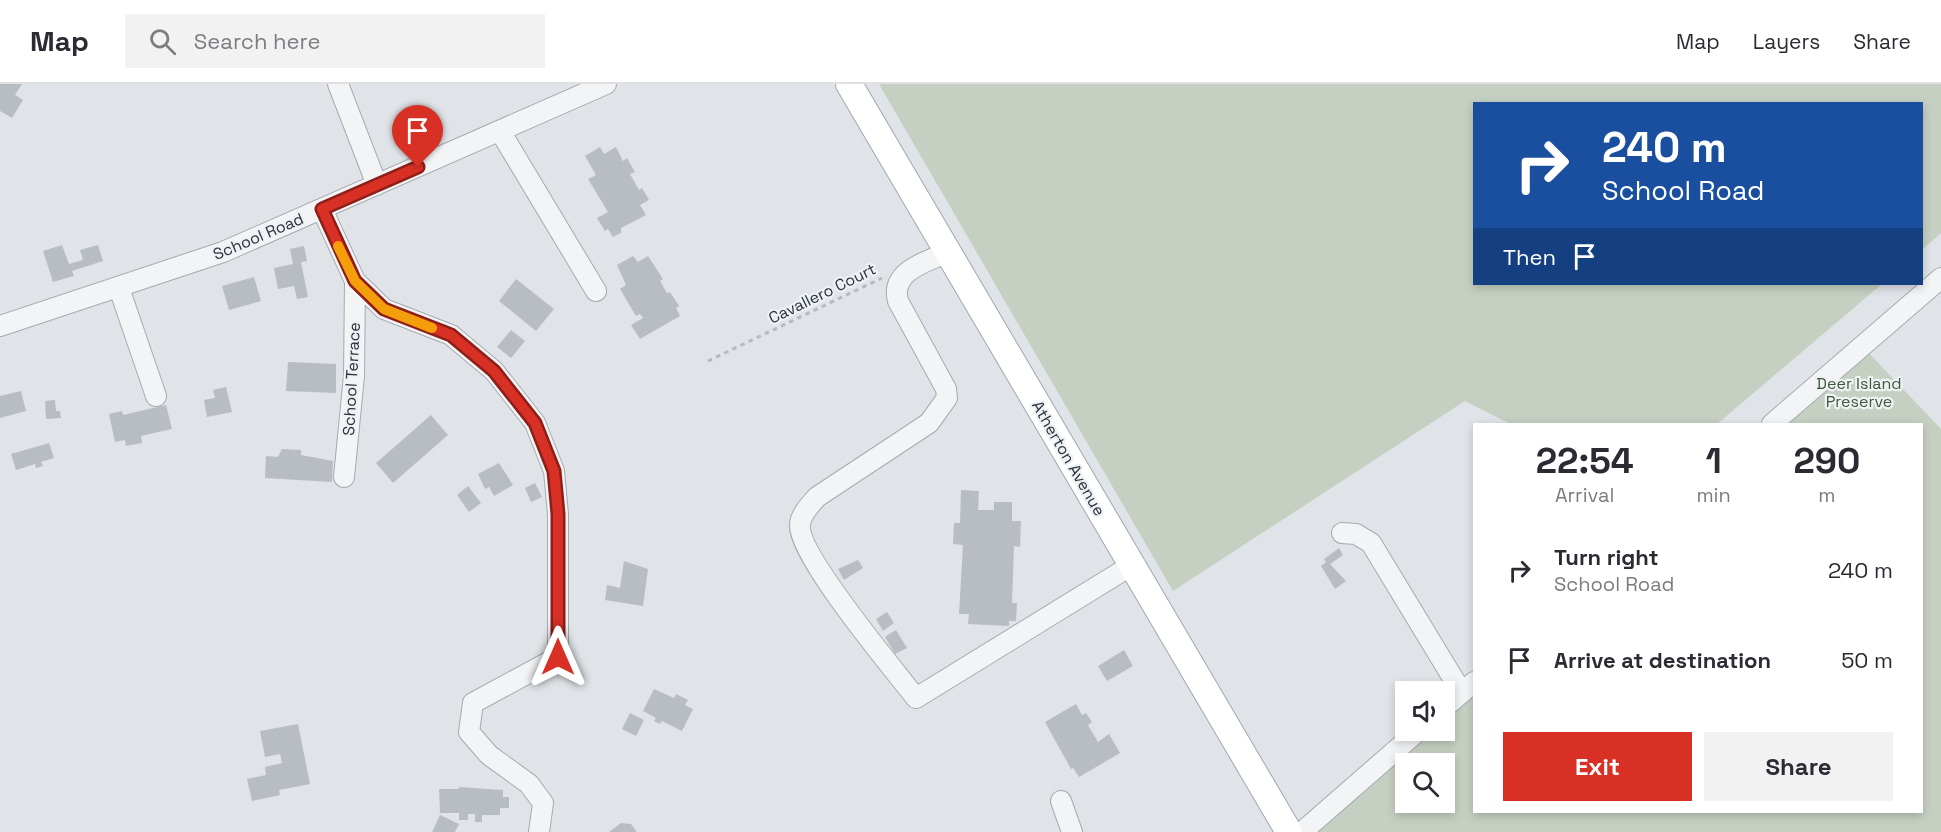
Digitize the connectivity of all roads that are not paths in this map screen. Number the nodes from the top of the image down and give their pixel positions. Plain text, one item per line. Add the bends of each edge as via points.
1 (338, 84) edge
2 (606, 84) edge
3 (849, 84) edge
4 (500, 131) junction
5 (377, 185) junction
6 (322, 209) junction
7 (948, 252) junction
8 (1941, 278) edge
9 (355, 281) junction
10 (119, 288) junction
11 (596, 291) dead end
12 (0, 326) edge
13 (156, 396) dead end
14 (1773, 423) edge
15 (344, 477) dead end
16 (1342, 533) dead end
17 (1132, 565) junction
18 (1468, 688) edge
19 (1455, 699) edge
20 (1406, 741) edge
21 (1061, 801) dead end
22 (539, 832) edge
23 (1072, 832) edge
24 (1289, 832) edge
25 (1302, 832) edge

1 - 5 street
2 - 4 street, School Road
3 - 7 main road, Atherton Avenue
4 - 5 street, School Road
4 - 11 street
5 - 6 street, School Road
6 - 9 street, School Terrace
6 - 10 street, School Road via 223,252
7 - 17 main road, Atherton Avenue
7 - 17 street via 912,268 900,278 895,290 946,389 947,399 929,423 817,497 800,523 807,547 839,598 916,699
8 - 14 street
9 - 15 street, School Terrace via 354,376
9 - 22 street, School Terrace via 384,309 451,335 494,371 535,423 554,471 558,514 558,657 473,702 469,732 489,754 530,784 543,803
10 - 12 street, School Road
10 - 13 street
16 - 18 street via 1356,534 1371,543
17 - 24 main road, Atherton Avenue
18 - 19 street
20 - 25 street
21 - 23 street

